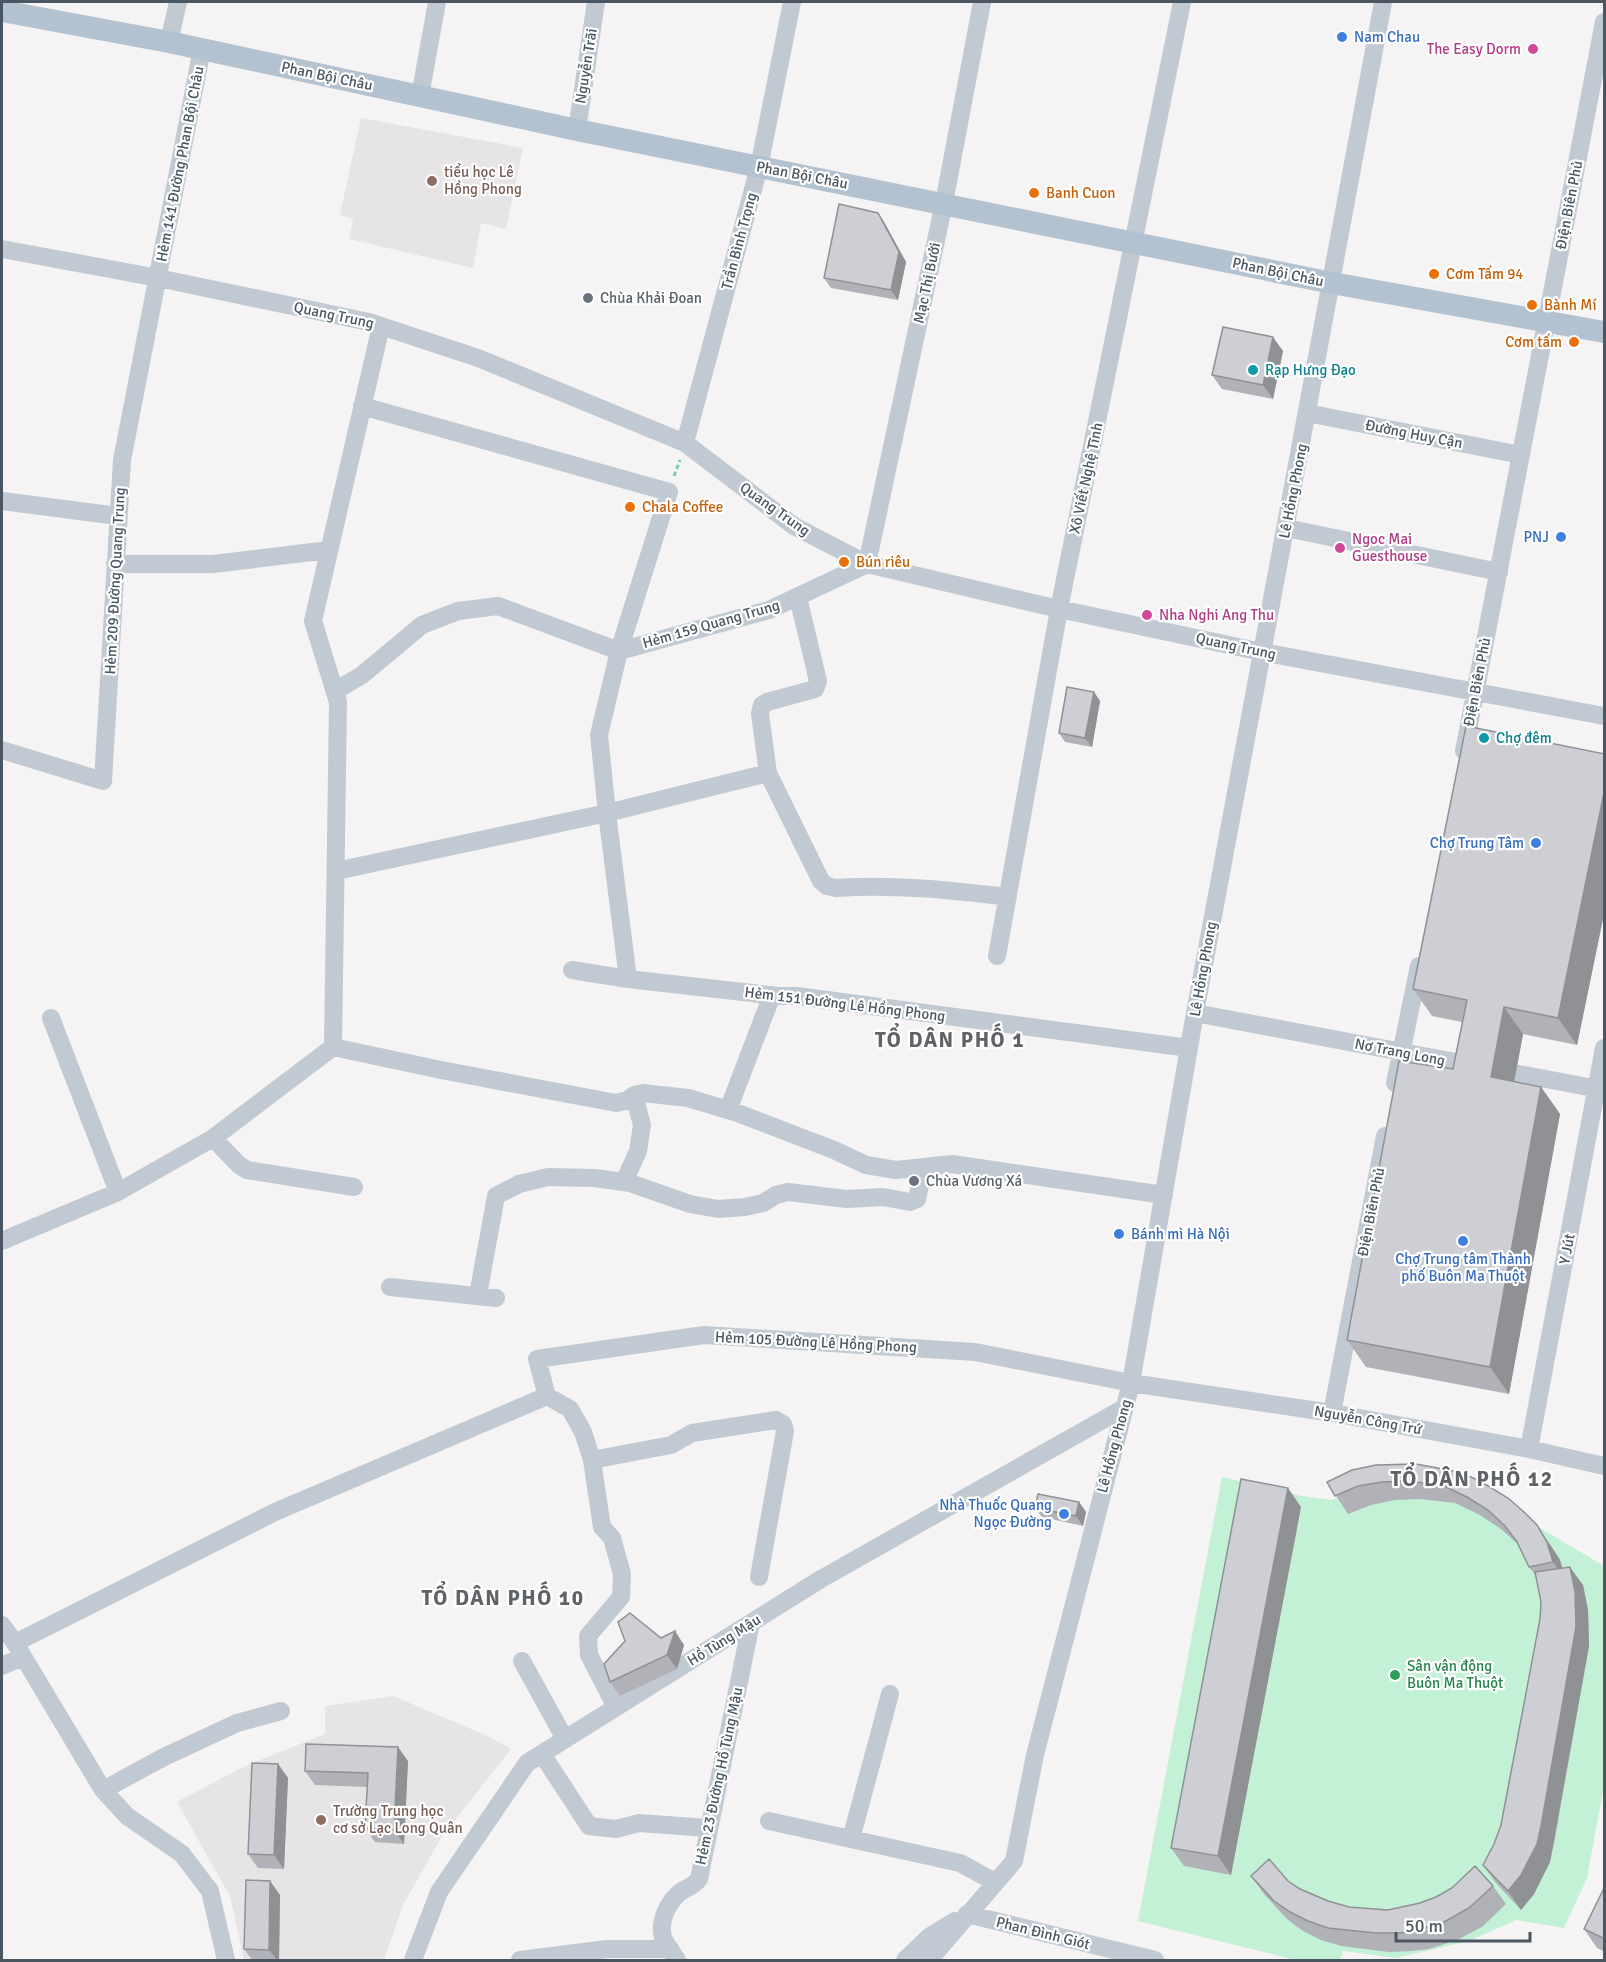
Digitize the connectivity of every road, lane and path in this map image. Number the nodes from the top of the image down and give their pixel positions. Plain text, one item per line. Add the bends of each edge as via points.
1 (178, 2) edge
2 (437, 2) edge
3 (596, 2) edge
4 (792, 2) edge
5 (982, 2) edge
6 (1182, 2) edge
7 (1383, 2) edge
8 (2, 11) edge
9 (1605, 22) edge
10 (169, 42) junction
11 (202, 49) junction
12 (420, 96) junction
13 (577, 130) junction
14 (759, 166) junction
15 (944, 203) junction
16 (1134, 243) junction
17 (2, 249) edge
18 (158, 278) junction
19 (1332, 283) junction
20 (1547, 322) junction
21 (381, 326) junction
22 (1605, 332) edge
23 (362, 406) junction
24 (1307, 413) junction
25 (685, 443) junction
26 (1521, 455) junction
27 (669, 492) junction
28 (2, 501) edge
29 (118, 516) junction
30 (1286, 528) junction
31 (329, 550) junction
32 (116, 564) junction
33 (867, 564) junction
34 (1499, 572) junction
35 (798, 597) junction
36 (1059, 609) junction
37 (619, 651) junction
38 (1262, 651) junction
39 (335, 691) junction
40 (1476, 692) junction
41 (1605, 716) edge
42 (2, 750) edge
43 (768, 773) junction
44 (1459, 773) edge
45 (607, 813) junction
46 (336, 871) junction
47 (1008, 897) junction
48 (1423, 947) edge
49 (997, 956) dead end
50 (572, 970) dead end
51 (628, 978) junction
52 (772, 995) junction
53 (1195, 1013) junction
54 (51, 1018) dead end
55 (333, 1047) junction
56 (1189, 1048) junction
57 (1605, 1048) edge
58 (1401, 1052) junction
59 (1601, 1090) edge
60 (634, 1095) junction
61 (1392, 1098) edge
62 (728, 1110) junction
63 (1388, 1122) edge
64 (213, 1138) junction
65 (924, 1167) junction
66 (624, 1182) junction
67 (354, 1187) dead end
68 (118, 1192) junction
69 (1164, 1195) junction
70 (2, 1241) edge
71 (390, 1287) dead end
72 (478, 1295) junction
73 (496, 1298) dead end
74 (1131, 1383) junction
75 (548, 1396) junction
76 (1124, 1408) junction
77 (1332, 1413) junction
78 (1529, 1449) junction
79 (592, 1460) junction
80 (1605, 1466) edge
81 (759, 1577) dead end
82 (751, 1623) junction
83 (2, 1625) edge
84 (19, 1650) junction
85 (522, 1661) dead end
86 (2, 1666) edge
87 (890, 1694) dead end
88 (616, 1707) junction
89 (281, 1711) dead end
90 (565, 1739) junction
91 (543, 1754) junction
92 (102, 1790) junction
93 (769, 1821) dead end
94 (708, 1828) junction
95 (851, 1839) junction
96 (995, 1882) junction
97 (967, 1914) junction
98 (671, 1951) edge
99 (226, 1960) edge
100 (413, 1960) edge
101 (520, 1960) edge
102 (904, 1960) edge
103 (927, 1960) edge
104 (1155, 1960) edge

1 - 10 street
2 - 12 street
3 - 13 street, Nguyễn Trãi
4 - 14 street, Trần Bình Trọng
5 - 15 street, Mạc Thị Bưởi
6 - 16 street, Xô Viết Nghệ Tĩnh
7 - 19 street, Lê Hồng Phong
8 - 10 main road, Phan Bội Châu
9 - 20 street, Điện Biên Phủ
10 - 11 main road, Phan Bội Châu
11 - 12 main road, Phan Bội Châu
11 - 18 street, Hẻm 141 Đường Phan Bội Châu
12 - 13 main road, Phan Bội Châu
13 - 14 main road, Phan Bội Châu
14 - 15 main road, Phan Bội Châu
14 - 25 street, Trần Bình Trọng
15 - 16 main road, Phan Bội Châu
15 - 33 street, Mạc Thị Bưởi
16 - 19 main road, Phan Bội Châu
16 - 36 street, Xô Viết Nghệ Tĩnh
17 - 18 street, Quang Trung
18 - 21 street, Quang Trung
18 - 29 street, Hẻm 209 Đường Quang Trung via 122,460
19 - 20 main road, Phan Bội Châu
19 - 24 street, Lê Hồng Phong
20 - 22 main road, Phan Bội Châu
20 - 26 street, Điện Biên Phủ
21 - 23 street
21 - 25 street, Quang Trung via 478,358
23 - 27 street
23 - 31 street
24 - 26 street, Đường Huy Cận
24 - 30 street, Lê Hồng Phong
25 - 27 path
25 - 33 street, Quang Trung via 794,526
26 - 34 street, Điện Biên Phủ
27 - 37 street
28 - 29 street
29 - 32 street, Hẻm 209 Đường Quang Trung
30 - 34 street
30 - 38 street, Lê Hồng Phong
31 - 32 street via 213,564
31 - 39 street via 313,621
32 - 42 street, Hẻm 209 Đường Quang Trung via 103,781
33 - 35 street, Hẻm 159 Quang Trung
33 - 36 street, Quang Trung
34 - 40 street, Điện Biên Phủ
35 - 37 street, Hẻm 159 Quang Trung via 769,610
35 - 43 street via 818,681 815,689 762,705
36 - 38 street, Quang Trung
36 - 47 street, Xô Viết Nghệ Tĩnh
37 - 39 street via 498,606 458,611 422,625 362,675
37 - 45 street via 599,735
38 - 40 street, Quang Trung
38 - 53 street, Lê Hồng Phong
39 - 46 street
40 - 41 street, Quang Trung
40 - 44 street, Điện Biên Phủ
43 - 45 street
43 - 47 street via 821,881 827,886 946,889
45 - 46 street
45 - 51 street
46 - 55 street
47 - 49 street, Xô Viết Nghệ Tĩnh
48 - 58 street
50 - 51 street, Hẻm 151 Đường Lê Hồng Phong
51 - 52 street, Hẻm 151 Đường Lê Hồng Phong
52 - 56 street, Hẻm 151 Đường Lê Hồng Phong
52 - 62 street
53 - 56 street, Lê Hồng Phong
53 - 58 street, Nơ Trang Long
54 - 68 street
55 - 60 street via 616,1103
55 - 64 street
56 - 69 street, Lê Hồng Phong
57 - 59 street, Y Jút
58 - 59 street, Nơ Trang Long
58 - 61 street
59 - 78 street, Y Jút
60 - 62 street via 687,1098
60 - 66 street via 642,1125 638,1151
62 - 65 street via 866,1165 896,1170
63 - 77 street, Điện Biên Phủ
64 - 67 street via 247,1170
64 - 68 street
65 - 66 street via 917,1199 910,1202 788,1192 763,1203 718,1209
65 - 69 street via 952,1164
66 - 72 street via 548,1177 519,1184 496,1196
68 - 70 street
69 - 74 street, Lê Hồng Phong
71 - 72 street
72 - 73 street
74 - 75 street, Hẻm 105 Đường Lê Hồng Phong via 975,1352 704,1335 537,1359
74 - 76 street, Lê Hồng Phong
74 - 77 street, Nguyễn Công Trứ
75 - 79 street via 570,1410 583,1432
75 - 84 street via 275,1512
76 - 82 street, Hồ Tùng Mậu via 821,1579
76 - 96 street, Lê Hồng Phong via 1035,1755 1014,1861
77 - 78 street, Nguyễn Công Trứ
78 - 80 street, Nguyễn Công Trứ
79 - 81 street via 671,1445 692,1433 776,1420 783,1424 785,1431
79 - 88 street via 602,1527 612,1538 622,1574 621,1597 588,1636 589,1655
82 - 88 street, Hồ Tùng Mậu
82 - 94 street, Hẻm 23 Đường Hồ Tùng Mậu
83 - 84 street
84 - 86 street
84 - 92 street
85 - 90 street
87 - 95 street
88 - 90 street, Hồ Tùng Mậu
89 - 92 street via 237,1723
90 - 91 street, Hồ Tùng Mậu
91 - 94 street via 589,1826 616,1829 639,1823
91 - 100 street, Hồ Tùng Mậu via 527,1763 438,1893
92 - 99 street via 127,1816 182,1854 210,1892
93 - 95 street
94 - 98 street, Hẻm 23 Đường Hồ Tùng Mậu via 699,1879 680,1892 665,1911 662,1929
95 - 96 street via 960,1863
96 - 97 street, Lê Hồng Phong
97 - 102 street, Lê Hồng Phong via 929,1937
97 - 103 street, Lê Hồng Phong
97 - 104 street, Phan Đình Giót
98 - 101 street via 607,1949

